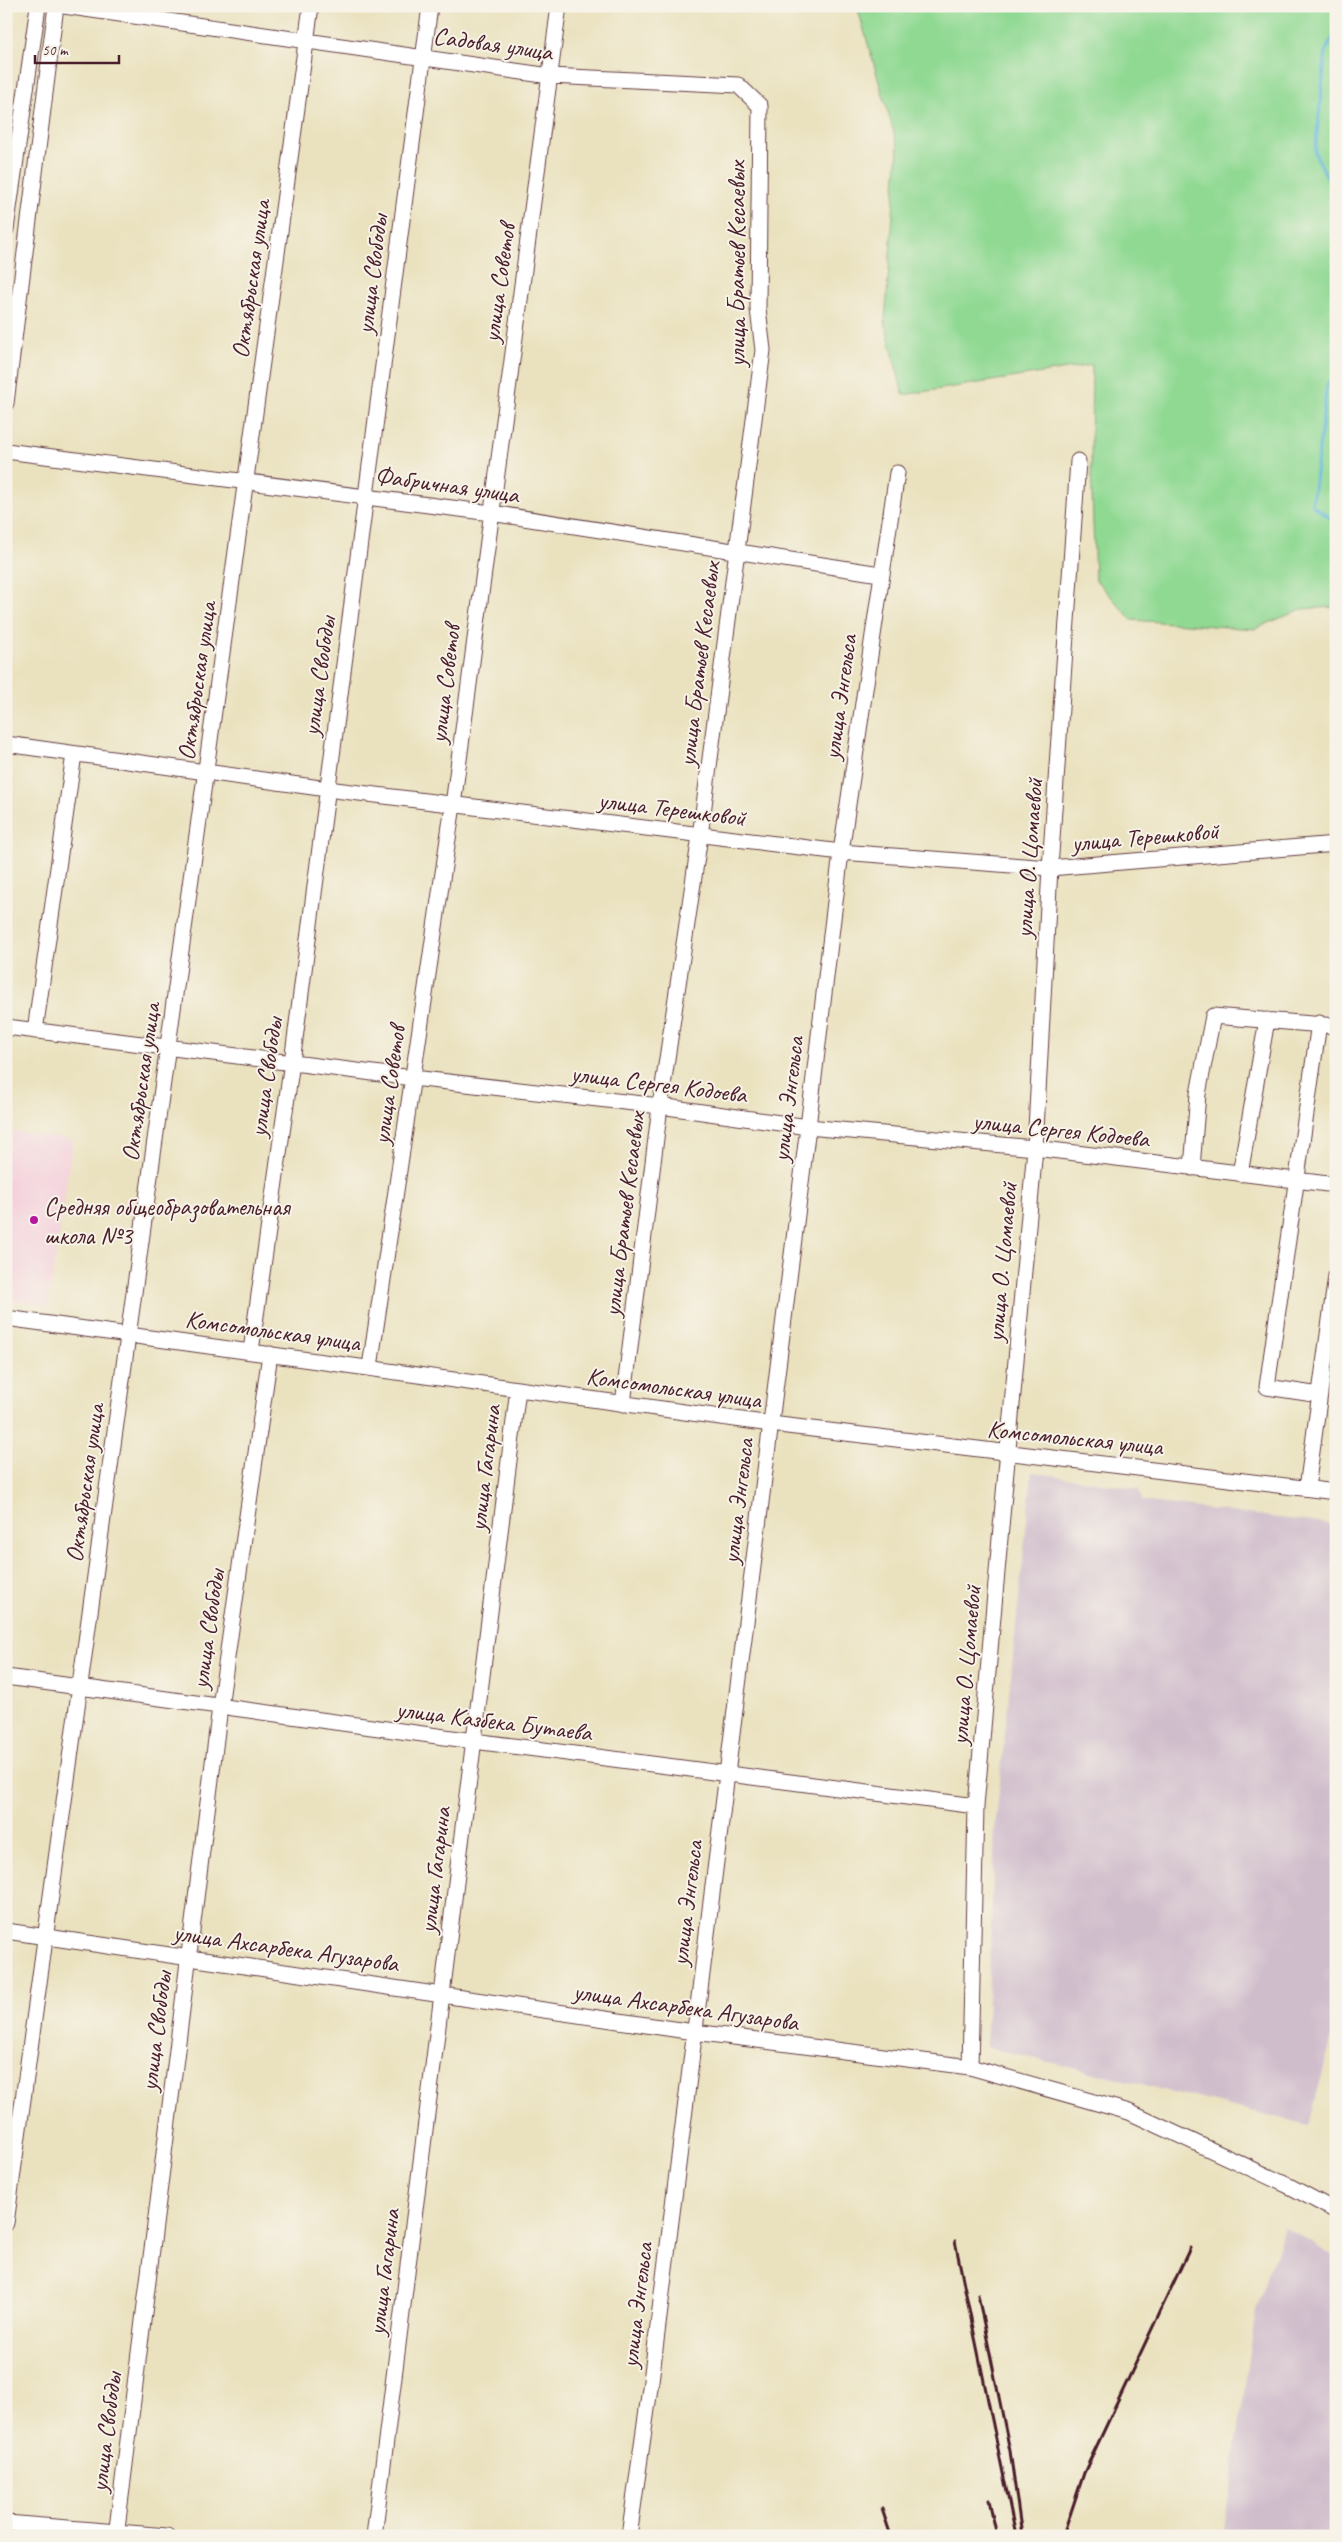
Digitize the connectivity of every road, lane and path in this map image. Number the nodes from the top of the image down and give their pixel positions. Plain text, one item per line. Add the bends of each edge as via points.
1 (38, 6) edge
2 (56, 6) edge
3 (64, 6) edge
4 (311, 6) edge
5 (430, 6) edge
6 (559, 6) edge
7 (306, 41) junction
8 (422, 58) junction
9 (550, 76) junction
10 (760, 106) joint
11 (6, 229) edge
12 (6, 403) edge
13 (6, 451) edge
14 (1078, 461) dead end
15 (897, 473) dead end
16 (247, 480) junction
17 (366, 497) junction
18 (491, 514) junction
19 (736, 552) junction
20 (880, 574) junction
21 (6, 744) edge
22 (74, 754) junction
23 (207, 774) junction
24 (327, 789) junction
25 (452, 805) junction
26 (700, 836) junction
27 (1336, 844) edge
28 (840, 852) junction
29 (1050, 868) junction
30 (1267, 1020) junction
31 (1319, 1023) junction
32 (1336, 1026) edge
33 (6, 1027) edge
34 (36, 1031) junction
35 (168, 1047) junction
36 (292, 1062) junction
37 (413, 1078) junction
38 (660, 1106) junction
39 (808, 1128) junction
40 (1035, 1148) junction
41 (1192, 1168) junction
42 (1240, 1174) junction
43 (1297, 1181) junction
44 (1336, 1186) edge
45 (1336, 1276) edge
46 (6, 1318) edge
47 (128, 1334) junction
48 (252, 1351) junction
49 (270, 1354) junction
50 (370, 1367) junction
51 (518, 1389) junction
52 (1320, 1395) junction
53 (623, 1404) junction
54 (770, 1424) junction
55 (1009, 1454) junction
56 (1307, 1488) junction
57 (1336, 1492) edge
58 (6, 1677) edge
59 (80, 1688) junction
60 (220, 1708) junction
61 (474, 1741) junction
62 (726, 1774) junction
63 (976, 1806) junction
64 (6, 1931) edge
65 (45, 1936) junction
66 (188, 1957) junction
67 (442, 1994) junction
68 (694, 2032) junction
69 (970, 2066) junction
70 (1336, 2211) edge
71 (6, 2223) edge
72 (6, 2523) edge
73 (116, 2533) edge
74 (167, 2536) edge
75 (374, 2536) edge
76 (629, 2536) edge

1 - 11 street
2 - 12 street
3 - 7 street, Садовая улица
4 - 7 street, Октябрьская улица
5 - 8 street, улица Свободы
6 - 9 street, улица Советов
7 - 8 street, Садовая улица
7 - 16 street, Октябрьская улица
8 - 9 street, Садовая улица
8 - 17 street, улица Свободы
9 - 10 street, Садовая улица via 738,85
9 - 18 street, улица Советов
10 - 19 street, улица Братьев Кесаевых via 758,309 763,350
13 - 16 street, Фабричная улица
14 - 29 street, улица О. Цомаевой
15 - 20 street, улица Энгельса
16 - 17 street, Фабричная улица
16 - 23 street, Октябрьская улица
17 - 18 street, Фабричная улица
17 - 24 street, улица Свободы
18 - 19 street, Фабричная улица
18 - 25 street, улица Советов
19 - 20 street, Фабричная улица
19 - 26 street, улица Братьев Кесаевых
20 - 28 street, улица Энгельса
21 - 22 street, улица Терешковой
22 - 23 street, улица Терешковой
22 - 34 street
23 - 24 street, улица Терешковой
23 - 35 street, Октябрьская улица
24 - 25 street, улица Терешковой
24 - 36 street, улица Свободы
25 - 26 street, улица Терешковой
25 - 37 street, улица Советов
26 - 28 street, улица Терешковой
26 - 38 street, улица Братьев Кесаевых
27 - 29 street, улица Терешковой
28 - 29 street, улица Терешковой
28 - 39 street, улица Энгельса
29 - 40 street, улица О. Цомаевой
30 - 31 street
30 - 41 street via 1213,1016 1198,1094
30 - 42 street
31 - 32 street
31 - 43 street
33 - 34 street, улица Сергея Кодоева
34 - 35 street, улица Сергея Кодоева
35 - 36 street, улица Сергея Кодоева
35 - 47 street, Октябрьская улица
36 - 37 street, улица Сергея Кодоева
36 - 48 street, улица Свободы
37 - 38 street, улица Сергея Кодоева
37 - 50 street, улица Советов
38 - 39 street, улица Сергея Кодоева
38 - 53 street, улица Братьев Кесаевых
39 - 40 street, улица Сергея Кодоева
39 - 54 street, улица Энгельса
40 - 41 street, улица Сергея Кодоева
40 - 55 street, улица О. Цомаевой
41 - 42 street, улица Сергея Кодоева
42 - 43 street, улица Сергея Кодоева
43 - 44 street, улица Сергея Кодоева
43 - 52 street via 1267,1387
45 - 52 street
46 - 47 street, Комсомольская улица
47 - 48 street, Комсомольская улица
47 - 59 street, Октябрьская улица
48 - 49 street, Комсомольская улица
49 - 50 street, Комсомольская улица
49 - 60 street, улица Свободы
50 - 51 street, Комсомольская улица
51 - 53 street, Комсомольская улица
51 - 61 street, улица Гагарина
52 - 56 street
53 - 54 street, Комсомольская улица
54 - 55 street, Комсомольская улица
54 - 62 street, улица Энгельса
55 - 56 street, Комсомольская улица
55 - 63 street, улица О. Цомаевой
56 - 57 street, Комсомольская улица
58 - 59 street, улица Казбека Бутаева
59 - 60 street, улица Казбека Бутаева
59 - 65 street, Октябрьская улица
60 - 61 street, улица Казбека Бутаева
60 - 66 street, улица Свободы
61 - 62 street, улица Казбека Бутаева
61 - 67 street, улица Гагарина
62 - 63 street, улица Казбека Бутаева
62 - 68 street, улица Энгельса
63 - 69 street, улица О. Цомаевой
64 - 65 street, улица Ахсарбека Агузарова
65 - 66 street, улица Ахсарбека Агузарова
65 - 71 street, Октябрьская улица
66 - 67 street, улица Ахсарбека Агузарова
66 - 73 street, улица Свободы
67 - 68 street, улица Ахсарбека Агузарова
67 - 75 street, улица Гагарина
68 - 69 street, улица Ахсарбека Агузарова
68 - 76 street, улица Энгельса
69 - 70 street, улица Ахсарбека Агузарова via 1129,2112
72 - 73 street
73 - 74 street

